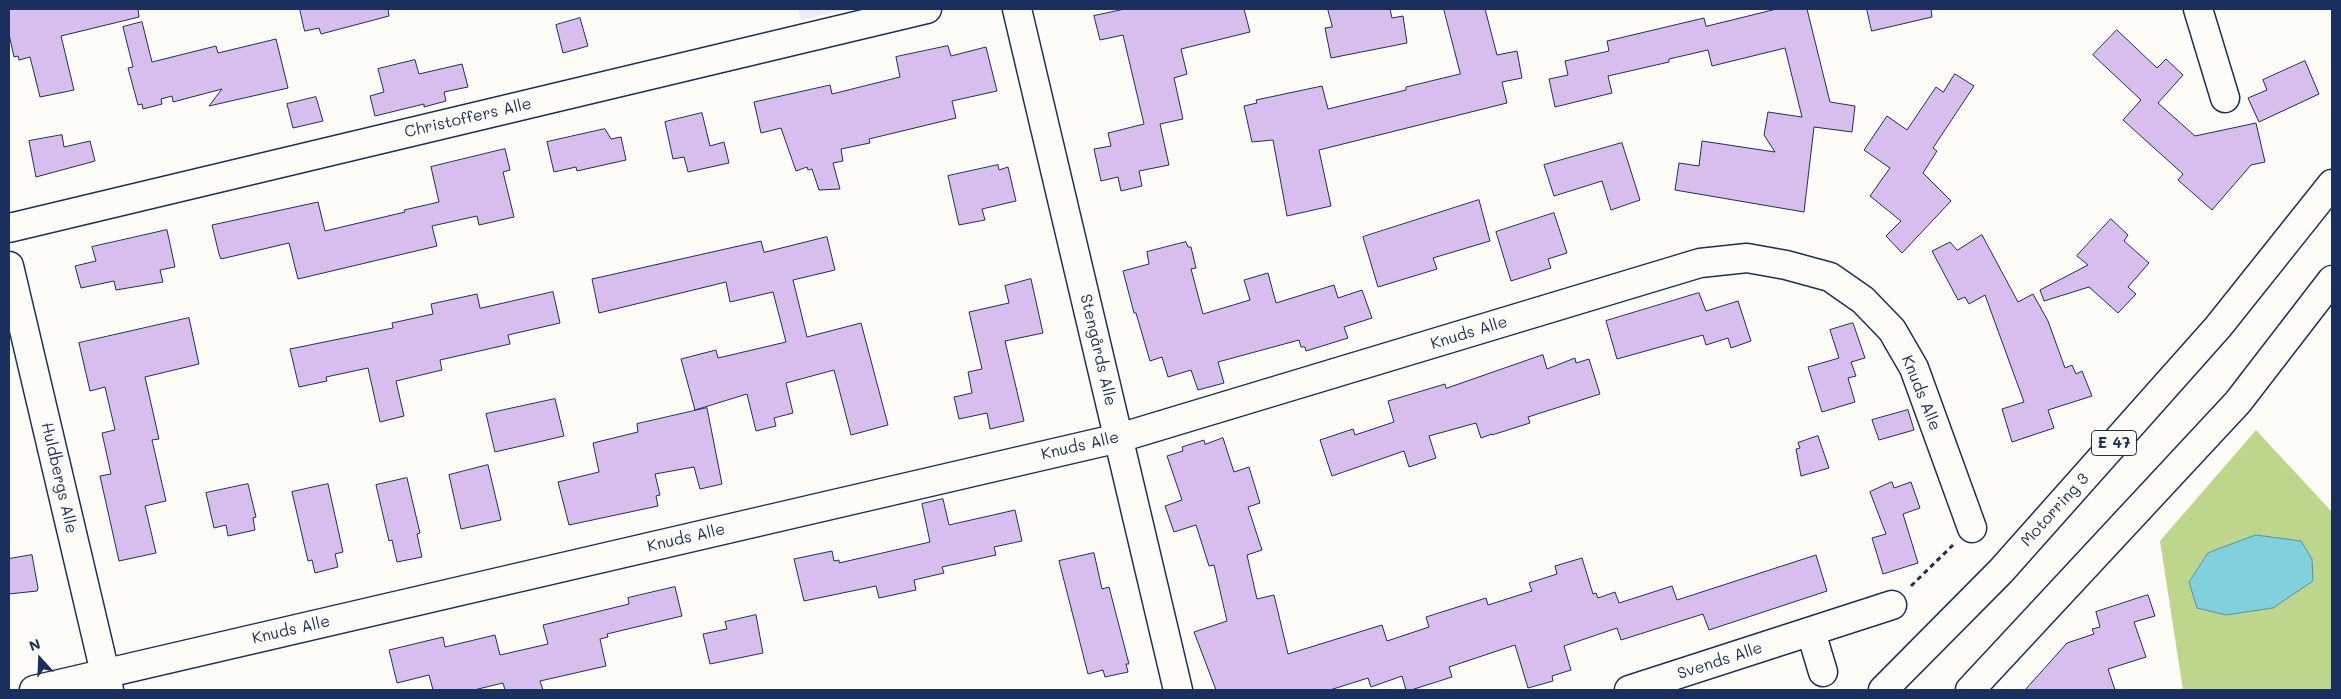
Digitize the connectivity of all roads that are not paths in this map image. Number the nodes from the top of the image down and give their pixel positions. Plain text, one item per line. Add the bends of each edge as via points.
1 (928, 9) edge
2 (1017, 9) edge
3 (2198, 9) edge
4 (2225, 98) dead end
5 (2332, 184) edge
6 (9, 228) edge
7 (9, 266) edge
8 (2332, 280) edge
9 (1119, 438) junction
10 (1972, 528) road end
11 (1892, 604) road end
12 (1811, 632) junction
13 (1823, 672) dead end
14 (107, 682) edge
15 (34, 690) edge
16 (1178, 690) edge
17 (1629, 690) edge
18 (1883, 690) edge
19 (1970, 690) edge

1 - 6 main road, Christoffers Alle
2 - 9 main road, Stengårds Alle
3 - 4 main road
5 - 18 main road, Motorring 3 / E 47 via 2211,334 2001,570
7 - 14 main road, Huldbergs Alle
8 - 19 main road via 2238,402
9 - 10 main road, Knuds Alle via 1700,263 1747,258 1830,277 1862,300 1892,330 1914,368
9 - 14 main road, Knuds Alle
9 - 16 main road, Stengårds Alle
11 - 12 main road, Svends Alle
12 - 13 main road
12 - 17 main road, Svends Alle
14 - 15 main road, Knuds Alle

